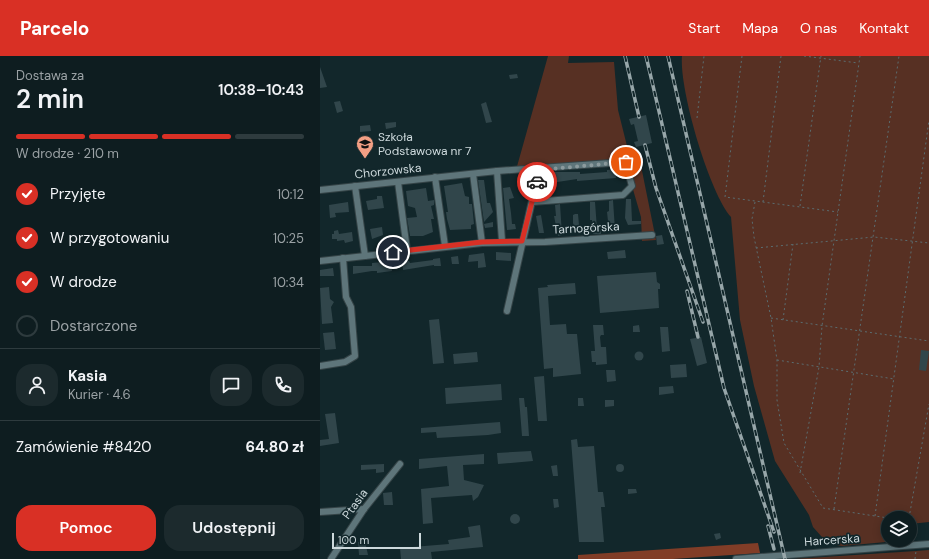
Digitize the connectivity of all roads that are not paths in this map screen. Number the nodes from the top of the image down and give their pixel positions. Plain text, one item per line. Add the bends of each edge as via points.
1 (539, 170) junction
2 (497, 171) junction
3 (473, 174) junction
4 (435, 177) junction
5 (398, 182) junction
6 (355, 186) junction
7 (320, 190) edge
8 (532, 202) junction
9 (652, 235) dead end
10 (502, 241) junction
11 (522, 241) junction
12 (482, 242) junction
13 (445, 246) junction
14 (407, 250) junction
15 (365, 256) junction
16 (343, 258) junction
17 (320, 262) edge
18 (507, 311) dead end
19 (320, 366) edge
20 (400, 464) dead end
21 (364, 509) junction
22 (320, 512) edge
23 (929, 544) edge
24 (758, 558) edge
25 (331, 559) edge
26 (736, 559) edge

1 - 2 street, Chorzowska
1 - 8 street
1 - 8 street, Chorzowska via 626,162 632,186 623,195
2 - 3 street, Chorzowska
2 - 10 street
3 - 4 street, Chorzowska
3 - 12 street
4 - 5 street, Chorzowska
4 - 13 street
5 - 6 street, Chorzowska
5 - 14 street
6 - 7 street, Chorzowska
6 - 15 street
8 - 11 street
9 - 11 street, Tarnogórska via 545,242
10 - 11 street, Tarnogórska
10 - 12 street, Tarnogórska
11 - 18 street
12 - 13 street, Tarnogórska
13 - 14 street, Tarnogórska
14 - 15 street, Tarnogórska
15 - 16 street, Tarnogórska
16 - 17 street, Tarnogórska
16 - 19 street via 355,356 345,362
20 - 21 street, Ptasia
21 - 22 street
21 - 25 street, Ptasia
23 - 24 street, Harcerska
24 - 26 street, Harcerska

